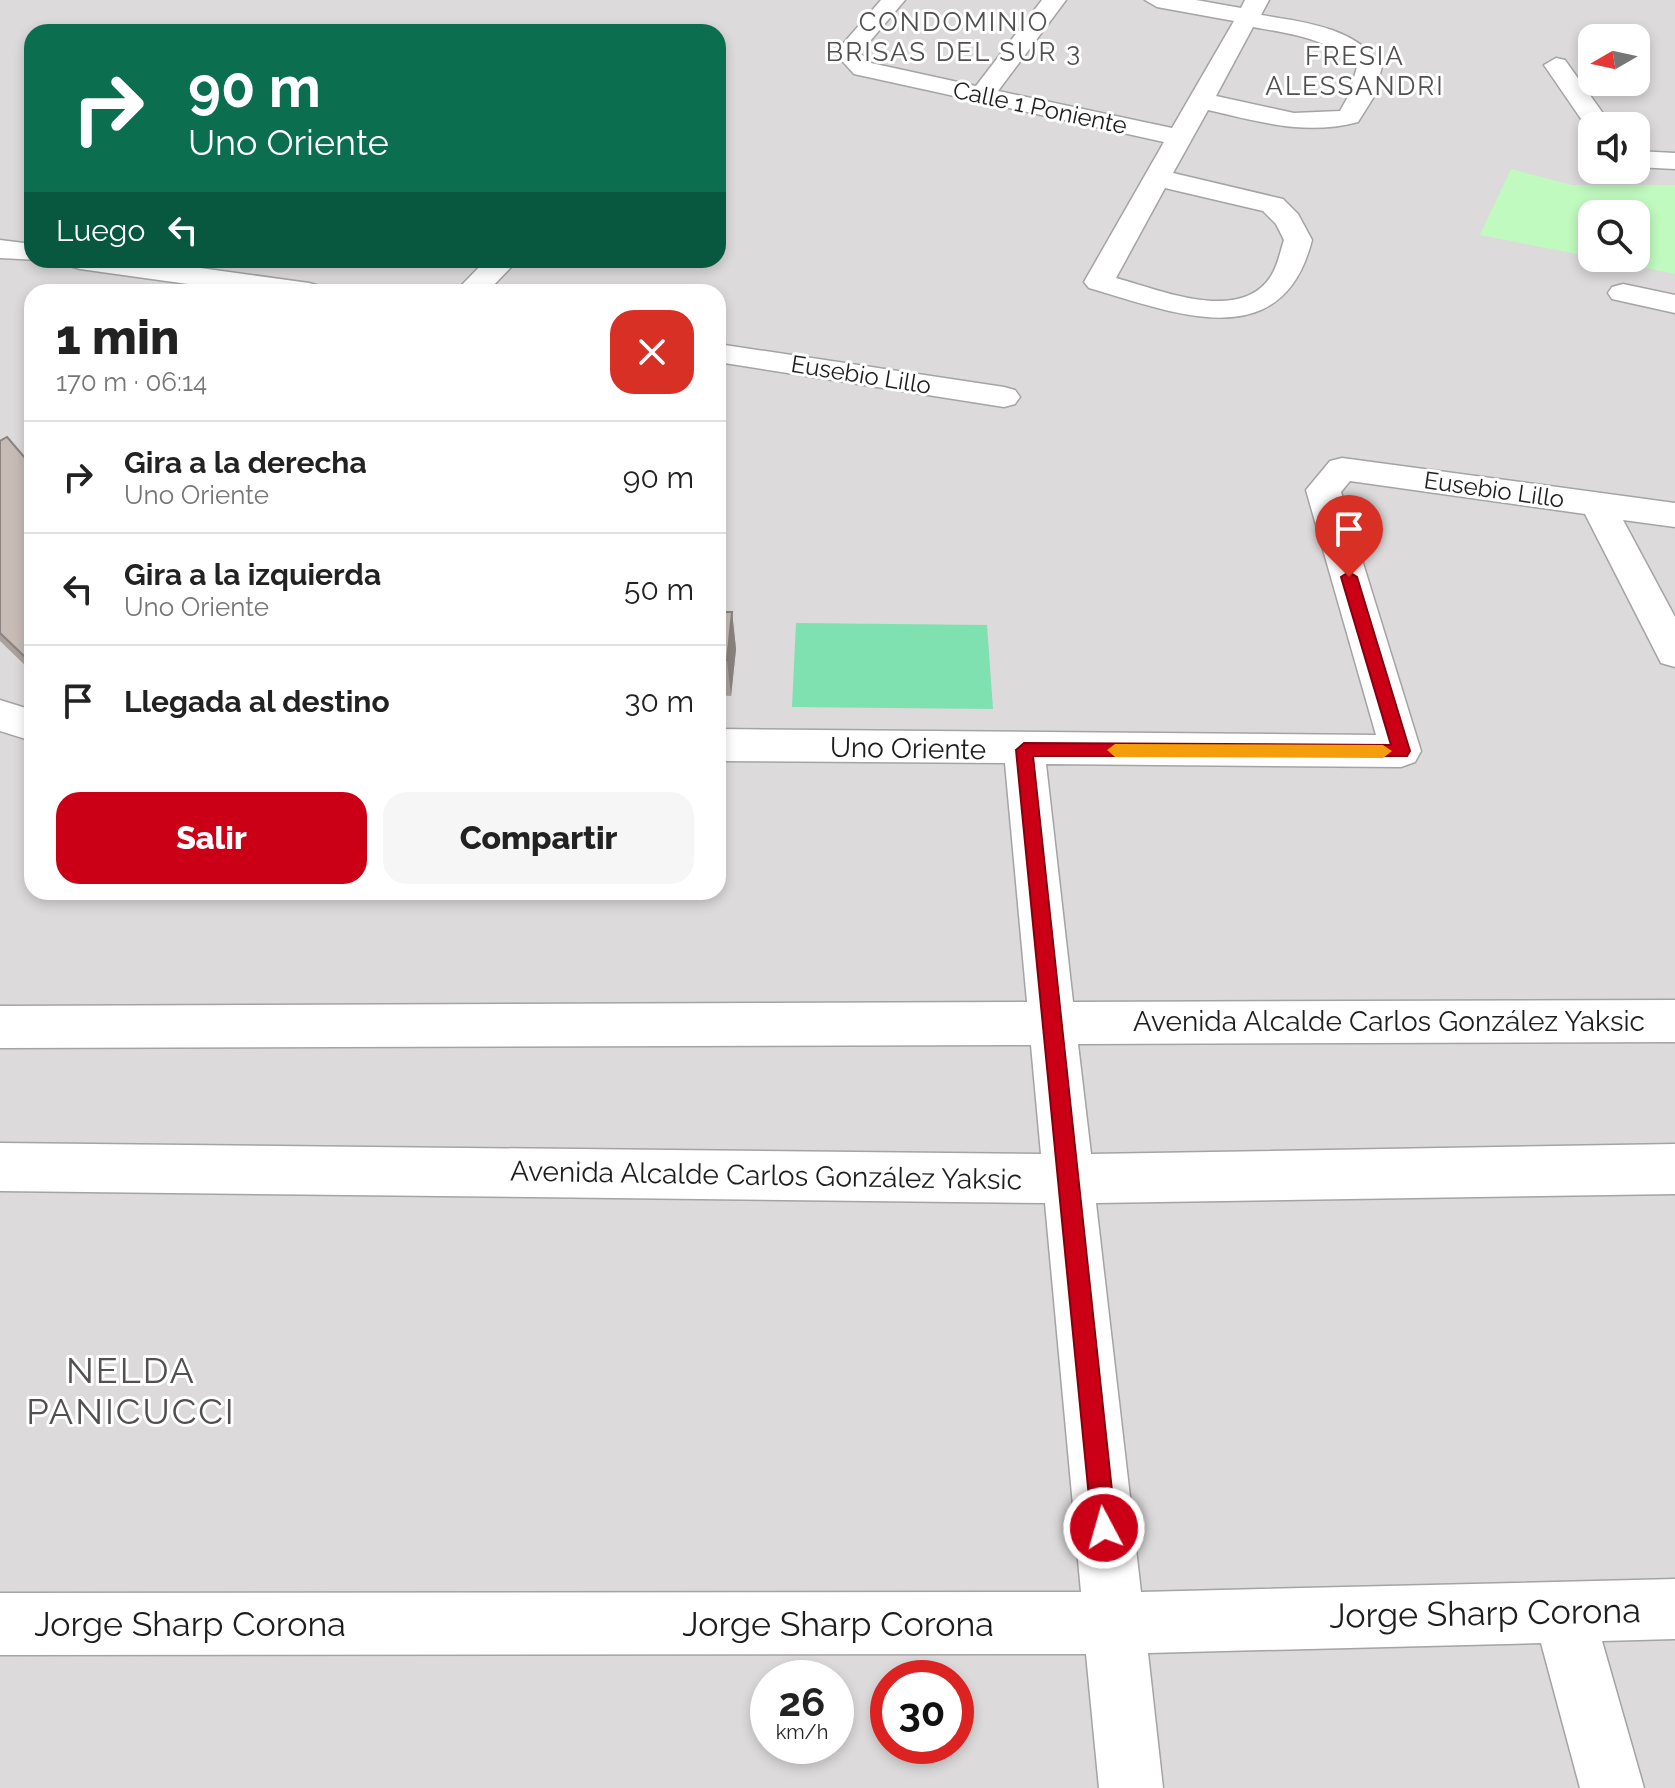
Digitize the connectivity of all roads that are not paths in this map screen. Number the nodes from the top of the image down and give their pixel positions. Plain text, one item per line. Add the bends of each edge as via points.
1 (893, 0) edge
2 (1054, 0) edge
3 (1157, 0) edge
4 (1250, 12) edge
5 (1556, 65) dead end
6 (981, 96) junction
7 (1202, 101) junction
8 (1589, 112) edge
9 (1181, 138) junction
10 (1650, 160) edge
11 (1675, 161) edge
12 (1158, 178) junction
13 (0, 249) edge
14 (24, 252) edge
15 (137, 268) edge
16 (495, 268) edge
17 (252, 284) edge
18 (478, 284) edge
19 (1623, 293) dead end
20 (1675, 304) edge
21 (726, 354) edge
22 (1004, 397) dead end
23 (1323, 490) joint
24 (1597, 504) junction
25 (1675, 515) edge
26 (1675, 653) edge
27 (0, 715) edge
28 (24, 723) edge
29 (726, 745) edge
30 (1024, 750) junction
31 (1052, 1021) junction
32 (1675, 1021) edge
33 (0, 1027) edge
34 (0, 1167) edge
35 (1675, 1169) edge
36 (1067, 1179) junction
37 (1562, 1609) junction
38 (1675, 1609) edge
39 (1114, 1623) junction
40 (0, 1624) edge
41 (1131, 1788) edge
42 (1612, 1788) edge

1 - 6 street, Calle 1 Poniente via 847,53 854,63 873,73
2 - 6 street
3 - 4 street
4 - 7 street
4 - 7 street via 1339,39 1359,52 1370,66 1362,95 1349,117 1327,123 1300,123
5 - 8 street
6 - 9 street, Calle 1 Poniente
7 - 9 street
9 - 12 street
10 - 11 street
12 - 12 street via 1273,205 1298,240 1279,288 1259,304 1217,312 1099,282
13 - 14 street
15 - 17 street
16 - 18 street
19 - 20 street
21 - 22 street, Eusebio Lillo
23 - 24 street, Eusebio Lillo via 1342,469
23 - 30 street, Uno Oriente via 1401,751
24 - 25 street, Eusebio Lillo
24 - 26 street
27 - 28 street
29 - 30 street, Uno Oriente
30 - 31 street
31 - 32 street, Avenida Alcalde Carlos González Yaksic
31 - 33 street, Avenida Alcalde Carlos González Yaksic
31 - 36 street
34 - 36 street, Avenida Alcalde Carlos González Yaksic
35 - 36 street, Avenida Alcalde Carlos González Yaksic
36 - 39 street
37 - 38 street, Jorge Sharp Corona
37 - 39 street, Jorge Sharp Corona
37 - 42 street
39 - 40 street, Jorge Sharp Corona
39 - 41 street

